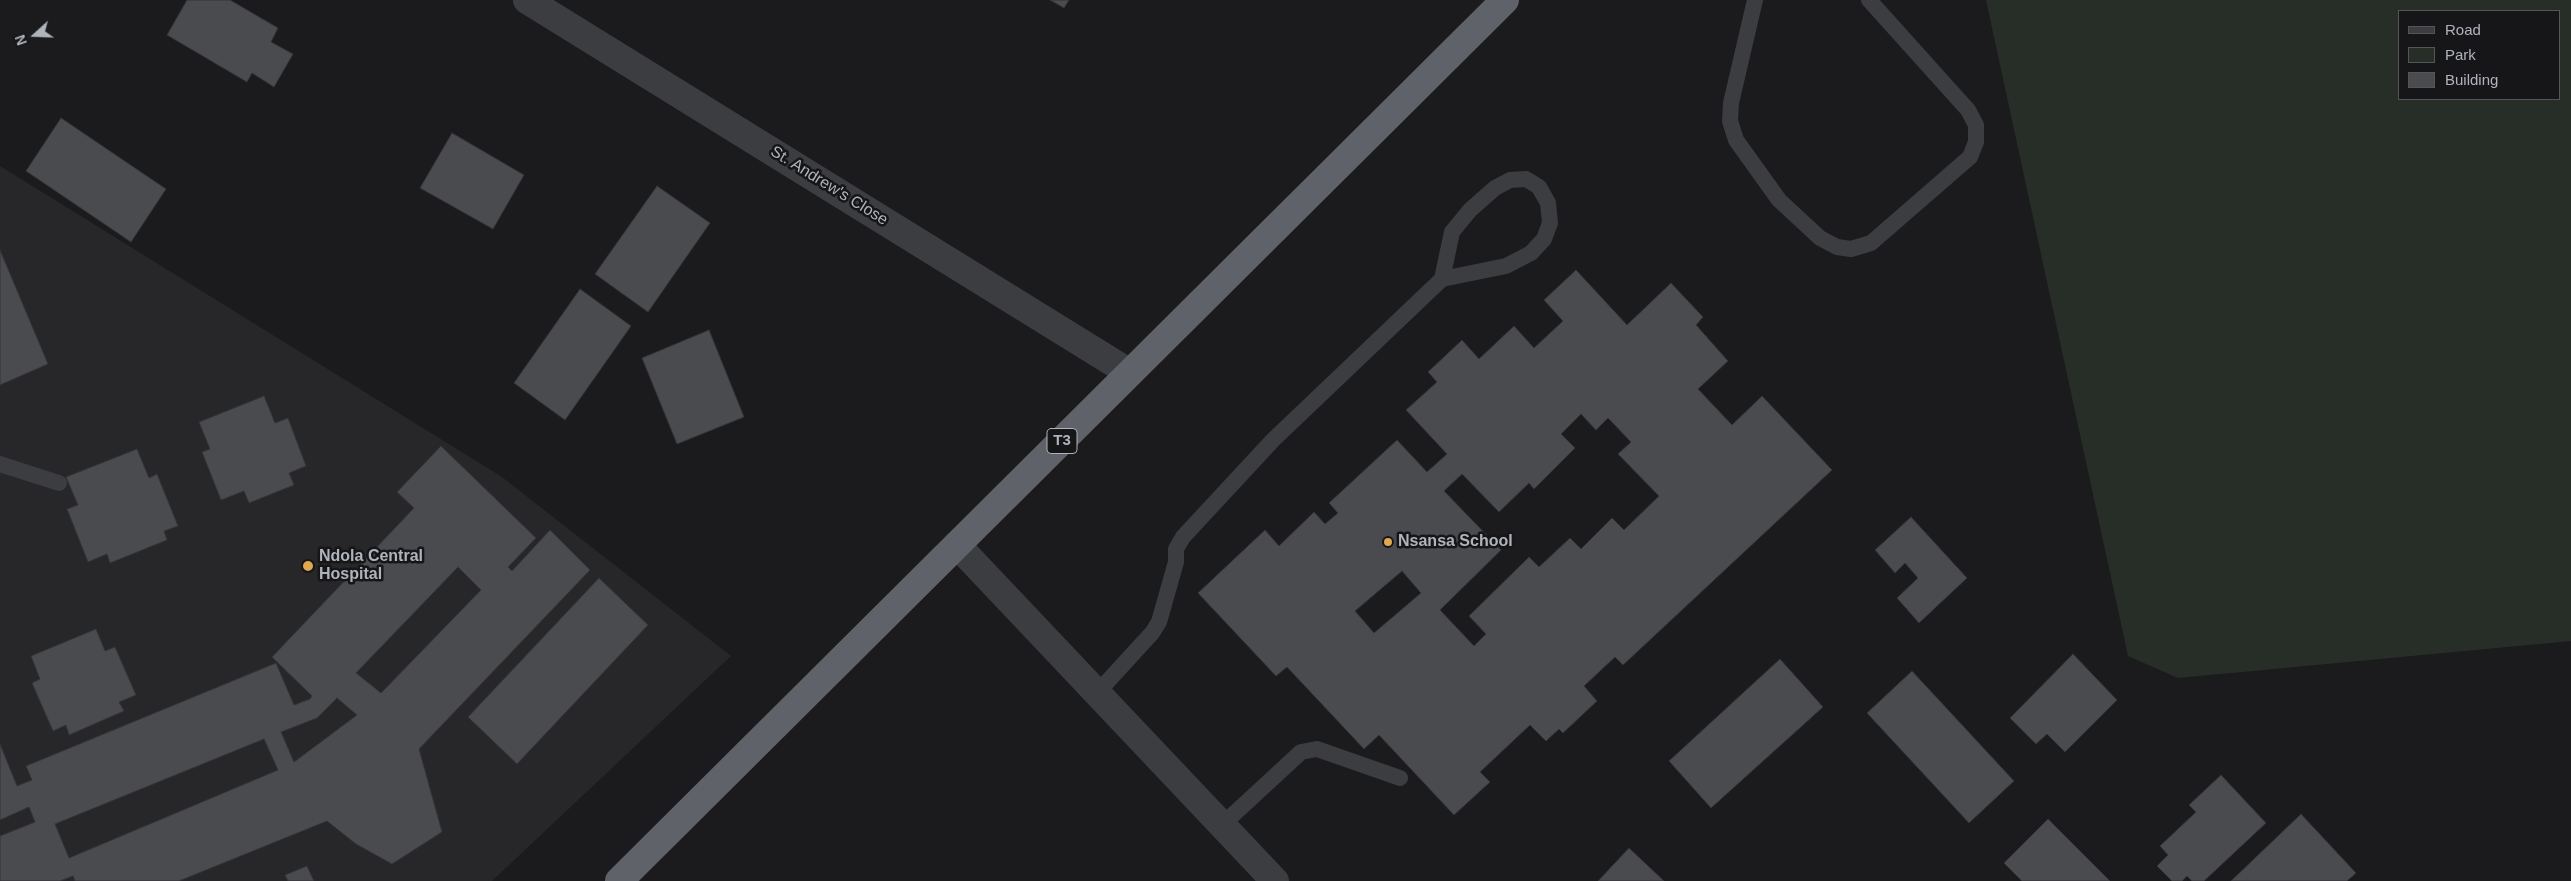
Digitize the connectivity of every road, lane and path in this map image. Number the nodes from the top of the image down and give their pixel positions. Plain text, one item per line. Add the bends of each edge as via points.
1 (527, 0) edge
2 (1505, 0) edge
3 (1755, 0) edge
4 (1868, 0) edge
5 (1442, 279) junction
6 (1130, 373) junction
7 (0, 464) edge
8 (59, 483) dead end
9 (958, 544) junction
10 (1098, 692) junction
11 (1400, 778) dead end
12 (1222, 825) junction
13 (619, 881) edge
14 (1275, 881) edge

1 - 6 street, St. Andrew's Close
2 - 6 highway, T3
3 - 4 lane via 1731,103 1730,121 1736,140 1778,200 1820,238 1851,249 1871,243 1970,157 1976,142 1976,125 1968,110
5 - 5 lane via 1506,266 1531,253 1544,239 1550,223 1548,203 1540,187 1526,179 1510,180 1495,188 1470,210 1452,232
5 - 10 lane via 1273,440 1183,538 1176,549 1176,562 1159,622
6 - 9 highway, T3
7 - 8 lane
9 - 10 street
9 - 13 highway, T3
10 - 12 street
11 - 12 lane via 1317,750 1301,752
12 - 14 street

